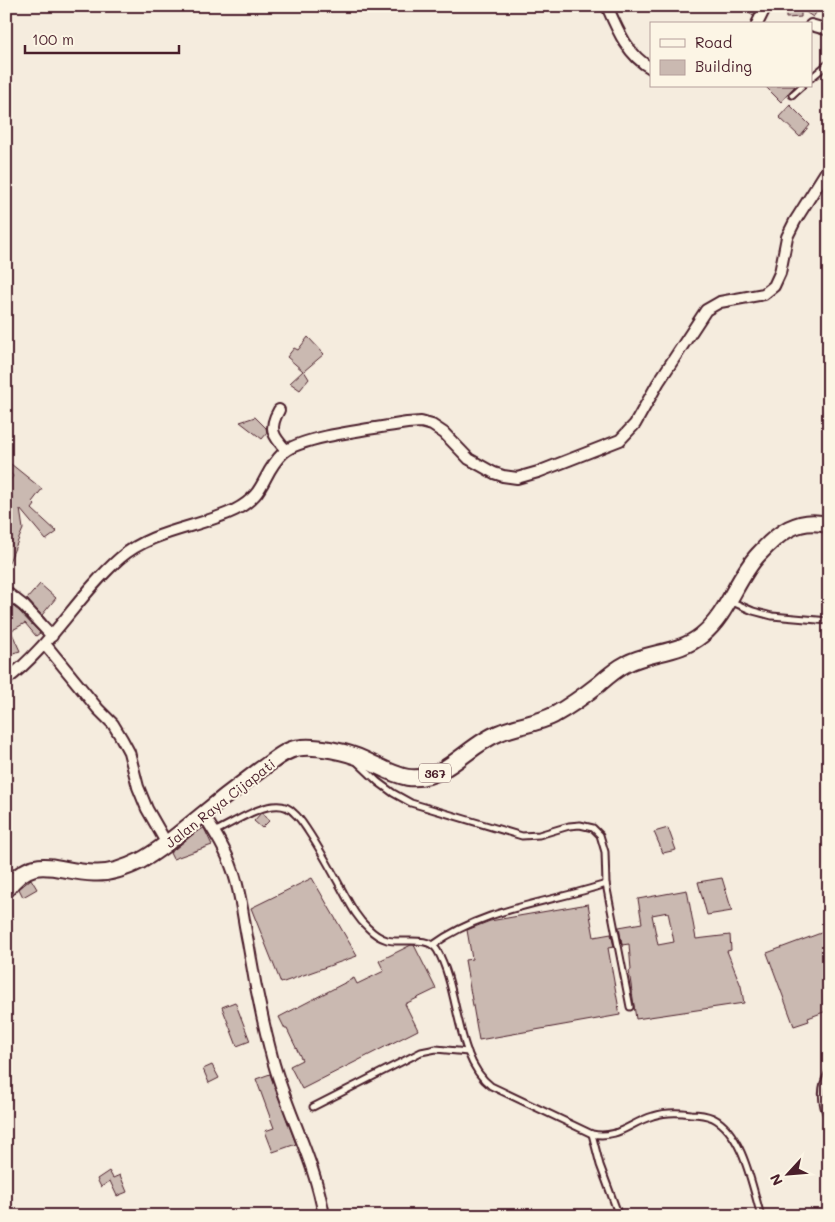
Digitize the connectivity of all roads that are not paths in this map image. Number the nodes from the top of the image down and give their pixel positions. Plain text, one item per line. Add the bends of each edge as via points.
1 (607, 6) edge
2 (766, 6) edge
3 (758, 22) edge
4 (812, 25) edge
5 (829, 30) edge
6 (829, 63) edge
7 (650, 67) edge
8 (812, 77) edge
9 (800, 88) edge
10 (792, 95) dead end
11 (829, 168) edge
12 (279, 410) dead end
13 (286, 450) junction
14 (829, 525) edge
15 (6, 592) edge
16 (729, 601) junction
17 (829, 621) edge
18 (48, 640) junction
19 (6, 680) edge
20 (352, 755) junction
21 (203, 814) junction
22 (214, 832) junction
23 (167, 844) junction
24 (606, 884) junction
25 (6, 890) edge
26 (433, 945) junction
27 (630, 1007) dead end
28 (468, 1052) junction
29 (829, 1072) edge
30 (313, 1107) dead end
31 (829, 1120) edge
32 (592, 1134) junction
33 (324, 1216) edge
34 (619, 1216) edge
35 (761, 1216) edge

1 - 7 street via 624,41 638,59
2 - 3 street
4 - 5 street
6 - 8 lane
9 - 10 lane
11 - 13 street via 787,236 780,273 774,286 764,294 720,302 706,310 635,424 620,440 517,478 481,466 469,459 437,428 421,422 325,437
12 - 13 street via 272,431
13 - 18 street via 248,504 148,540 122,557 107,570
14 - 16 main road, Jalan Raya Cijapati / 367 via 807,522 782,533 744,572
15 - 18 street via 24,606
16 - 17 lane via 772,616
16 - 20 main road, Jalan Raya Cijapati / 367 via 716,621 692,643 628,663 554,715 499,733 430,775 403,777
18 - 19 street
18 - 23 street via 66,672 113,724 122,739 147,809
20 - 21 main road, Jalan Raya Cijapati / 367 via 304,747 288,751
20 - 24 lane via 393,793 411,803 457,817 522,836 539,836 580,824 593,828 600,835 605,852
21 - 22 street
21 - 23 main road, Jalan Raya Cijapati / 367
22 - 26 lane via 264,808 286,807 295,813 316,844 367,928 386,940
22 - 33 street via 223,846 240,894 272,1058 315,1179
23 - 25 main road, Jalan Raya Cijapati / 367 via 136,863 104,873 46,866 32,868 19,875
24 - 26 lane via 574,895 505,910 447,935
24 - 27 lane
26 - 28 lane via 446,972
28 - 30 lane via 436,1049 421,1052
28 - 32 lane via 478,1073 491,1086
29 - 31 lane via 822,1086 822,1104
32 - 34 lane
32 - 35 lane via 609,1135 666,1113 712,1118 736,1141

